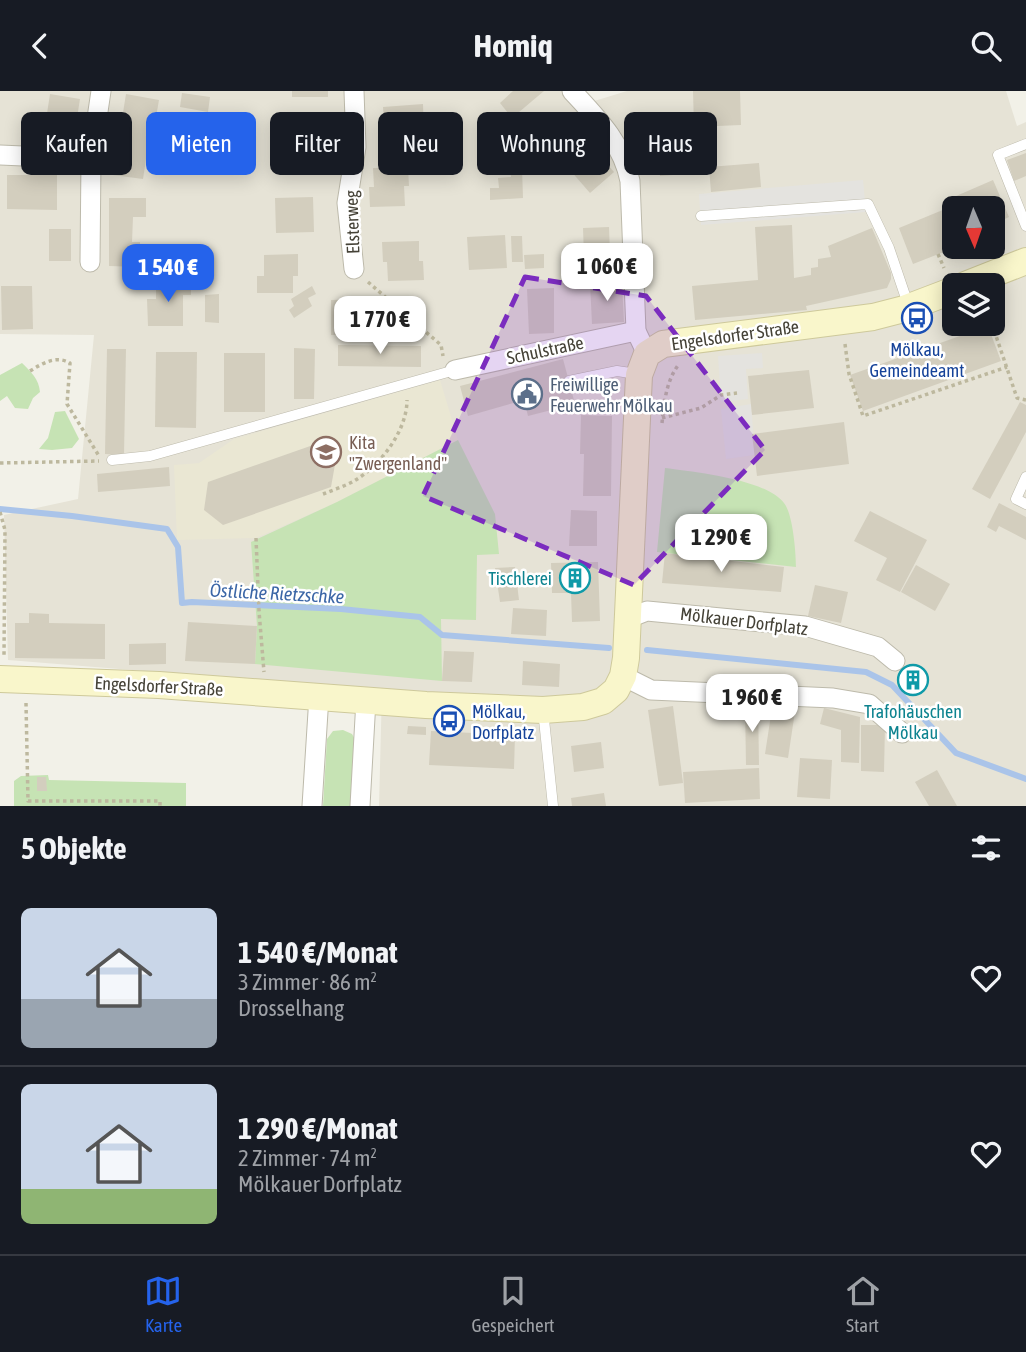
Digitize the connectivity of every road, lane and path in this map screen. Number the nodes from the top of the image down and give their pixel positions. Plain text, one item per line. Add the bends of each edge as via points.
1 (101, 91) edge
2 (354, 91) edge
3 (572, 91) edge
4 (98, 112) edge
5 (1026, 144) edge
6 (0, 155) edge
7 (21, 156) edge
8 (91, 175) edge
9 (701, 216) dead end
10 (1026, 226) edge
11 (938, 254) dead end
12 (1026, 261) edge
13 (90, 262) dead end
14 (354, 269) joint
15 (949, 273) edge
16 (989, 273) edge
17 (942, 291) edge
18 (910, 307) junction
19 (996, 336) edge
20 (845, 341) dead end
21 (641, 353) junction
22 (684, 361) dead end
23 (1007, 367) junction
24 (978, 369) dead end
25 (30, 371) dead end
26 (451, 371) junction
27 (980, 376) junction
28 (569, 381) dead end
29 (407, 383) junction
30 (934, 385) dead end
31 (936, 391) junction
32 (737, 393) dead end
33 (1026, 400) edge
34 (662, 418) junction
35 (661, 431) dead end
36 (112, 460) dead end
37 (0, 463) edge
38 (1026, 477) edge
39 (323, 494) dead end
40 (1026, 504) edge
41 (0, 512) edge
42 (256, 538) dead end
43 (626, 649) junction
44 (895, 661) dead end
45 (2, 670) edge
46 (264, 672) dead end
47 (26, 696) dead end
48 (318, 696) junction
49 (366, 700) junction
50 (543, 710) junction
51 (902, 733) dead end
52 (28, 804) edge
53 (65, 804) edge
54 (96, 804) edge
55 (160, 806) edge
56 (312, 806) edge
57 (360, 806) edge
58 (553, 806) edge

1 - 4 street
2 - 14 street, Elsterweg via 356,147 347,203
3 - 21 street via 621,149 627,163
5 - 10 lane via 998,155
6 - 7 street
8 - 13 street
9 - 18 lane via 868,204
11 - 15 path
12 - 16 main road, Engelsdorfer Straße
14 - 26 path via 441,345
17 - 18 main road, Engelsdorfer Straße
18 - 21 main road, Engelsdorfer Straße via 873,317 663,344
19 - 23 path
20 - 31 path via 849,374 863,416
21 - 26 street, Schulstraße
21 - 28 lane via 617,371
21 - 43 main road
22 - 34 path via 671,376
23 - 27 path
23 - 33 path via 1017,398
24 - 27 path
25 - 37 path via 56,359 71,363 67,404 102,461
26 - 29 lane
27 - 31 path
29 - 36 lane via 150,456
29 - 39 path via 407,407 377,463 354,481
30 - 31 path
32 - 34 path
34 - 35 path
38 - 40 lane via 1016,499
41 - 45 path via 5,530
42 - 46 path
43 - 44 street, Mölkauer Dorfplatz via 647,611 805,627 878,647
43 - 50 main road, Engelsdorfer Straße via 616,690 603,701
43 - 51 street via 650,690 833,698 869,704
45 - 48 main road, Engelsdorfer Straße
47 - 52 path
48 - 49 main road, Engelsdorfer Straße
48 - 56 street
49 - 50 main road, Engelsdorfer Straße
49 - 57 street
50 - 58 lane
52 - 53 path
53 - 54 path
54 - 55 path via 160,801

